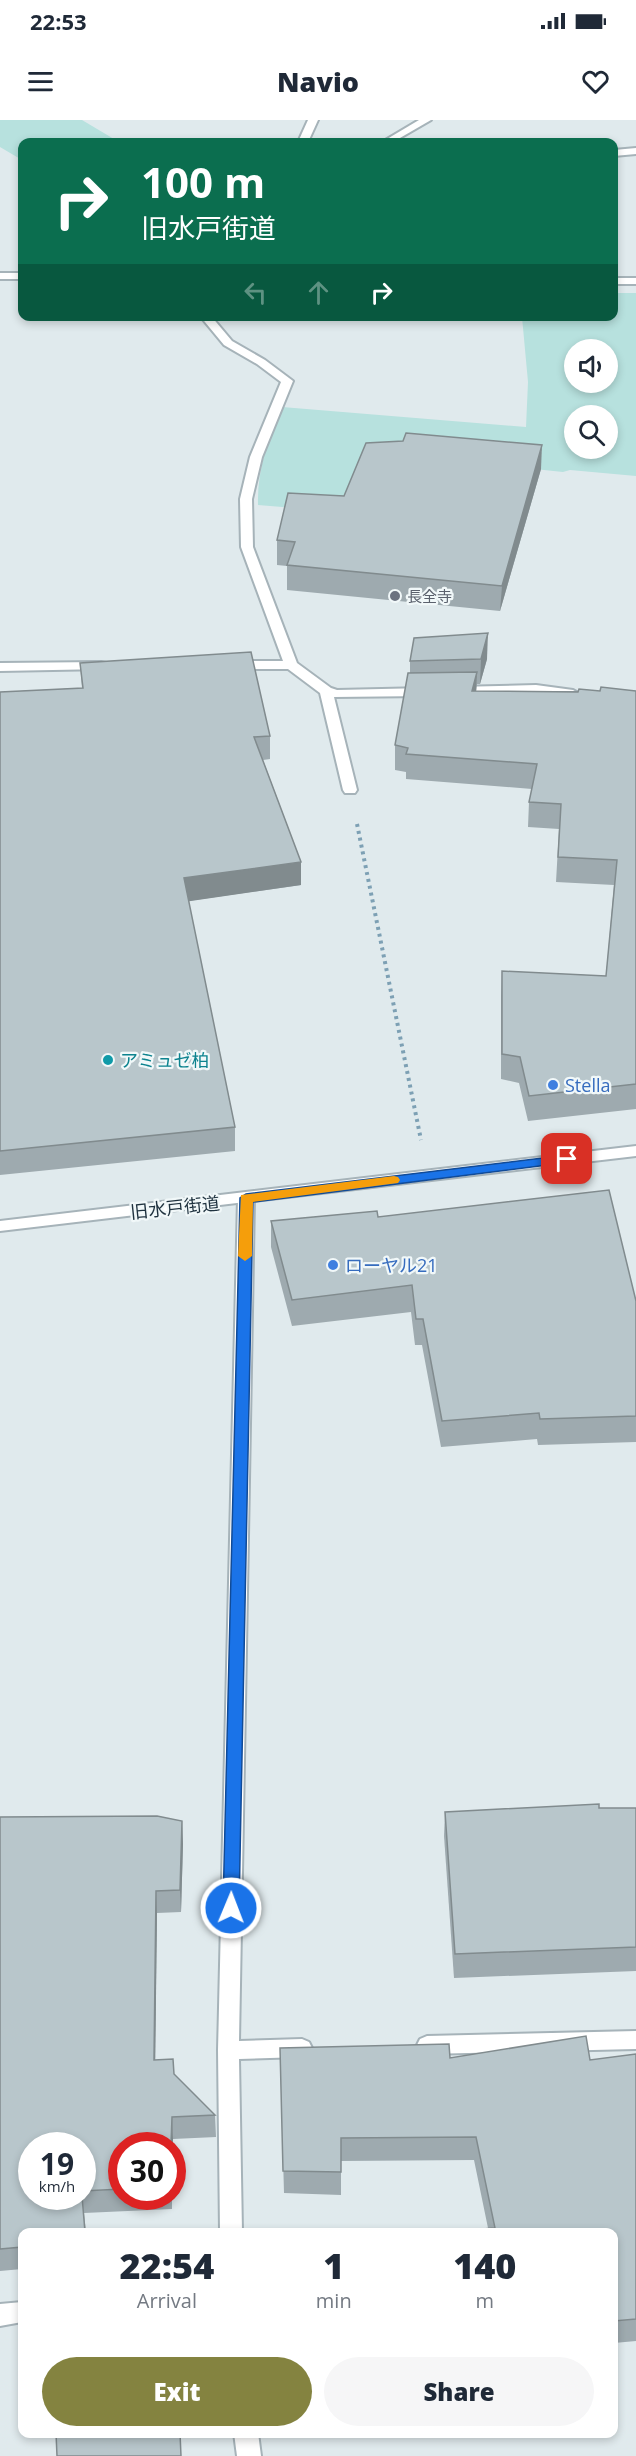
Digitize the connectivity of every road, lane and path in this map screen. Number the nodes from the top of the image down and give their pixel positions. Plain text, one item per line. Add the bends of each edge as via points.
1 (313, 120) edge
2 (426, 120) edge
3 (305, 138) edge
4 (394, 138) edge
5 (636, 151) edge
6 (618, 153) edge
7 (0, 276) edge
8 (18, 276) edge
9 (618, 281) edge
10 (636, 281) edge
11 (210, 321) edge
12 (221, 665) edge
13 (291, 665) junction
14 (116, 666) edge
15 (0, 667) edge
16 (326, 691) junction
17 (591, 697) edge
18 (350, 790) joint
19 (636, 1151) edge
20 (428, 1176) junction
21 (246, 1198) junction
22 (0, 1226) edge
23 (636, 2040) edge
24 (408, 2046) edge
25 (324, 2048) edge
26 (228, 2050) junction
27 (231, 2228) edge
28 (18, 2313) edge
29 (0, 2315) edge
30 (247, 2438) edge
31 (249, 2456) edge

1 - 3 street
2 - 4 street
5 - 6 street
7 - 8 street
9 - 10 street
11 - 13 street via 228,343 287,381 256,457 246,499 247,547
12 - 13 street
13 - 16 street
14 - 15 street
16 - 17 street via 337,694 536,689
16 - 18 street
18 - 20 path
19 - 20 street, 旧水戸街道
20 - 21 street, 旧水戸街道
21 - 22 street, 旧水戸街道
21 - 26 street
23 - 24 street
25 - 26 street
26 - 27 street
28 - 29 street
30 - 31 street

